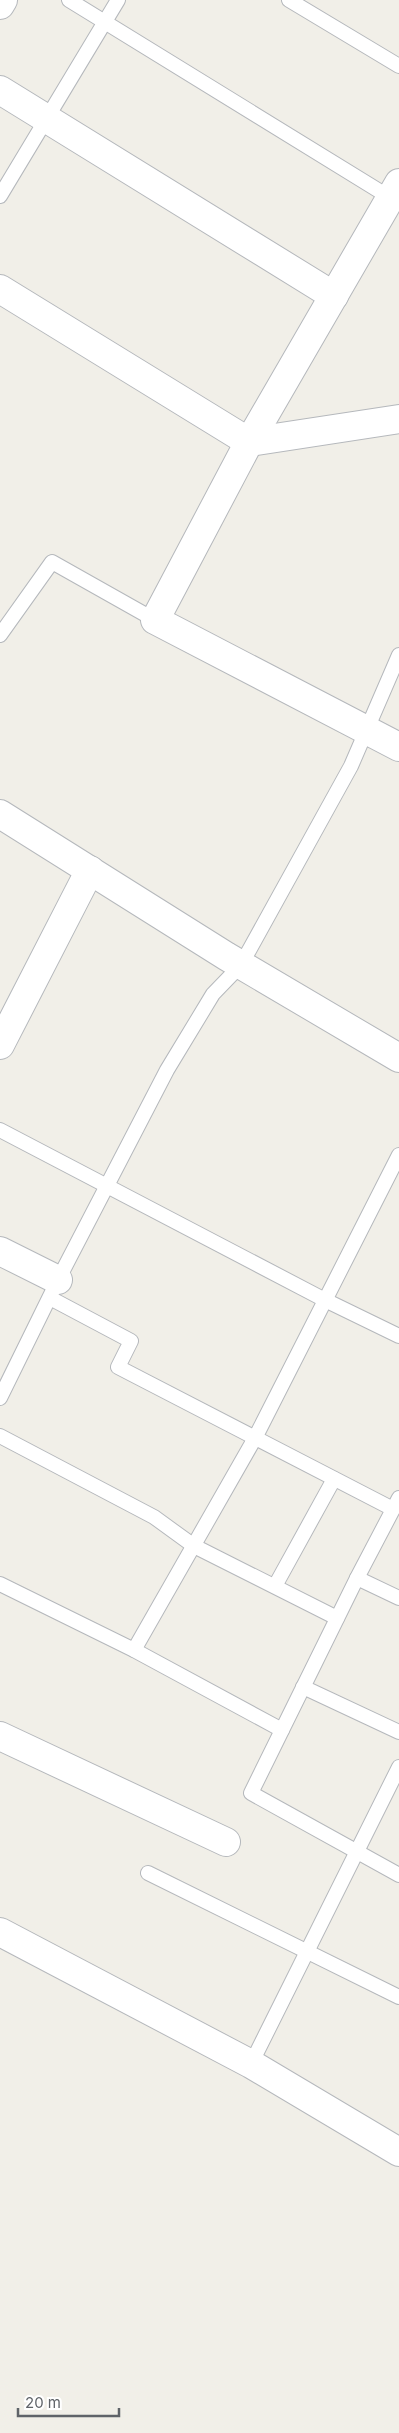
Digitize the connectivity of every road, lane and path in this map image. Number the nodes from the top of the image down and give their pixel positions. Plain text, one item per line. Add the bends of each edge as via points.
1 (3, 0) edge
2 (69, 0) edge
3 (118, 0) edge
4 (289, 0) edge
5 (0, 5) edge
6 (104, 22) junction
7 (399, 66) edge
8 (0, 90) edge
9 (45, 119) junction
10 (396, 195) edge
11 (0, 196) edge
12 (0, 289) edge
13 (334, 296) junction
14 (399, 419) edge
15 (249, 442) junction
16 (155, 620) junction
17 (0, 635) edge
18 (399, 655) edge
19 (366, 732) junction
20 (399, 747) edge
21 (0, 814) edge
22 (90, 870) junction
23 (241, 964) junction
24 (0, 1044) edge
25 (399, 1058) edge
26 (0, 1130) edge
27 (399, 1155) edge
28 (107, 1186) junction
29 (0, 1251) edge
30 (54, 1289) junction
31 (325, 1300) junction
32 (399, 1336) edge
33 (0, 1398) edge
34 (0, 1436) edge
35 (255, 1438) junction
36 (334, 1479) junction
37 (396, 1504) edge
38 (194, 1546) junction
39 (357, 1578) junction
40 (0, 1584) edge
41 (275, 1586) junction
42 (399, 1598) edge
43 (337, 1618) junction
44 (134, 1650) junction
45 (303, 1687) junction
46 (282, 1730) junction
47 (399, 1732) edge
48 (0, 1736) edge
49 (399, 1767) edge
50 (226, 1842) dead end
51 (357, 1852) junction
52 (148, 1873) dead end
53 (399, 1875) edge
54 (0, 1932) edge
55 (307, 1952) junction
56 (399, 1997) edge
57 (251, 2064) junction
58 (399, 2152) edge

1 - 5 street
2 - 6 lane
3 - 6 lane
4 - 7 lane
6 - 9 lane
6 - 10 lane
8 - 9 street
9 - 11 lane
9 - 13 street
10 - 13 street
12 - 15 street
13 - 15 street
14 - 15 street
15 - 16 street
16 - 17 lane via 52,562
16 - 19 street
18 - 19 lane
19 - 20 street
19 - 23 lane via 351,766
21 - 22 street
22 - 23 street
22 - 24 street
23 - 25 street
23 - 28 lane via 213,994 167,1070
26 - 28 lane
27 - 31 lane
28 - 30 lane
28 - 31 lane
29 - 30 street
30 - 33 lane
30 - 35 lane via 131,1341 118,1367
31 - 32 lane
31 - 35 lane
34 - 38 lane via 154,1517
35 - 36 lane
35 - 38 lane
36 - 37 lane
36 - 41 lane
37 - 39 lane
38 - 41 lane
38 - 44 lane
39 - 42 lane
39 - 43 lane
40 - 44 lane
41 - 43 lane
43 - 45 lane
44 - 46 lane
45 - 46 lane
45 - 47 lane
46 - 51 lane via 251,1793
48 - 50 street
49 - 51 lane
51 - 53 lane
51 - 55 lane
52 - 55 lane
54 - 57 street
55 - 56 lane
55 - 57 lane
57 - 58 street

